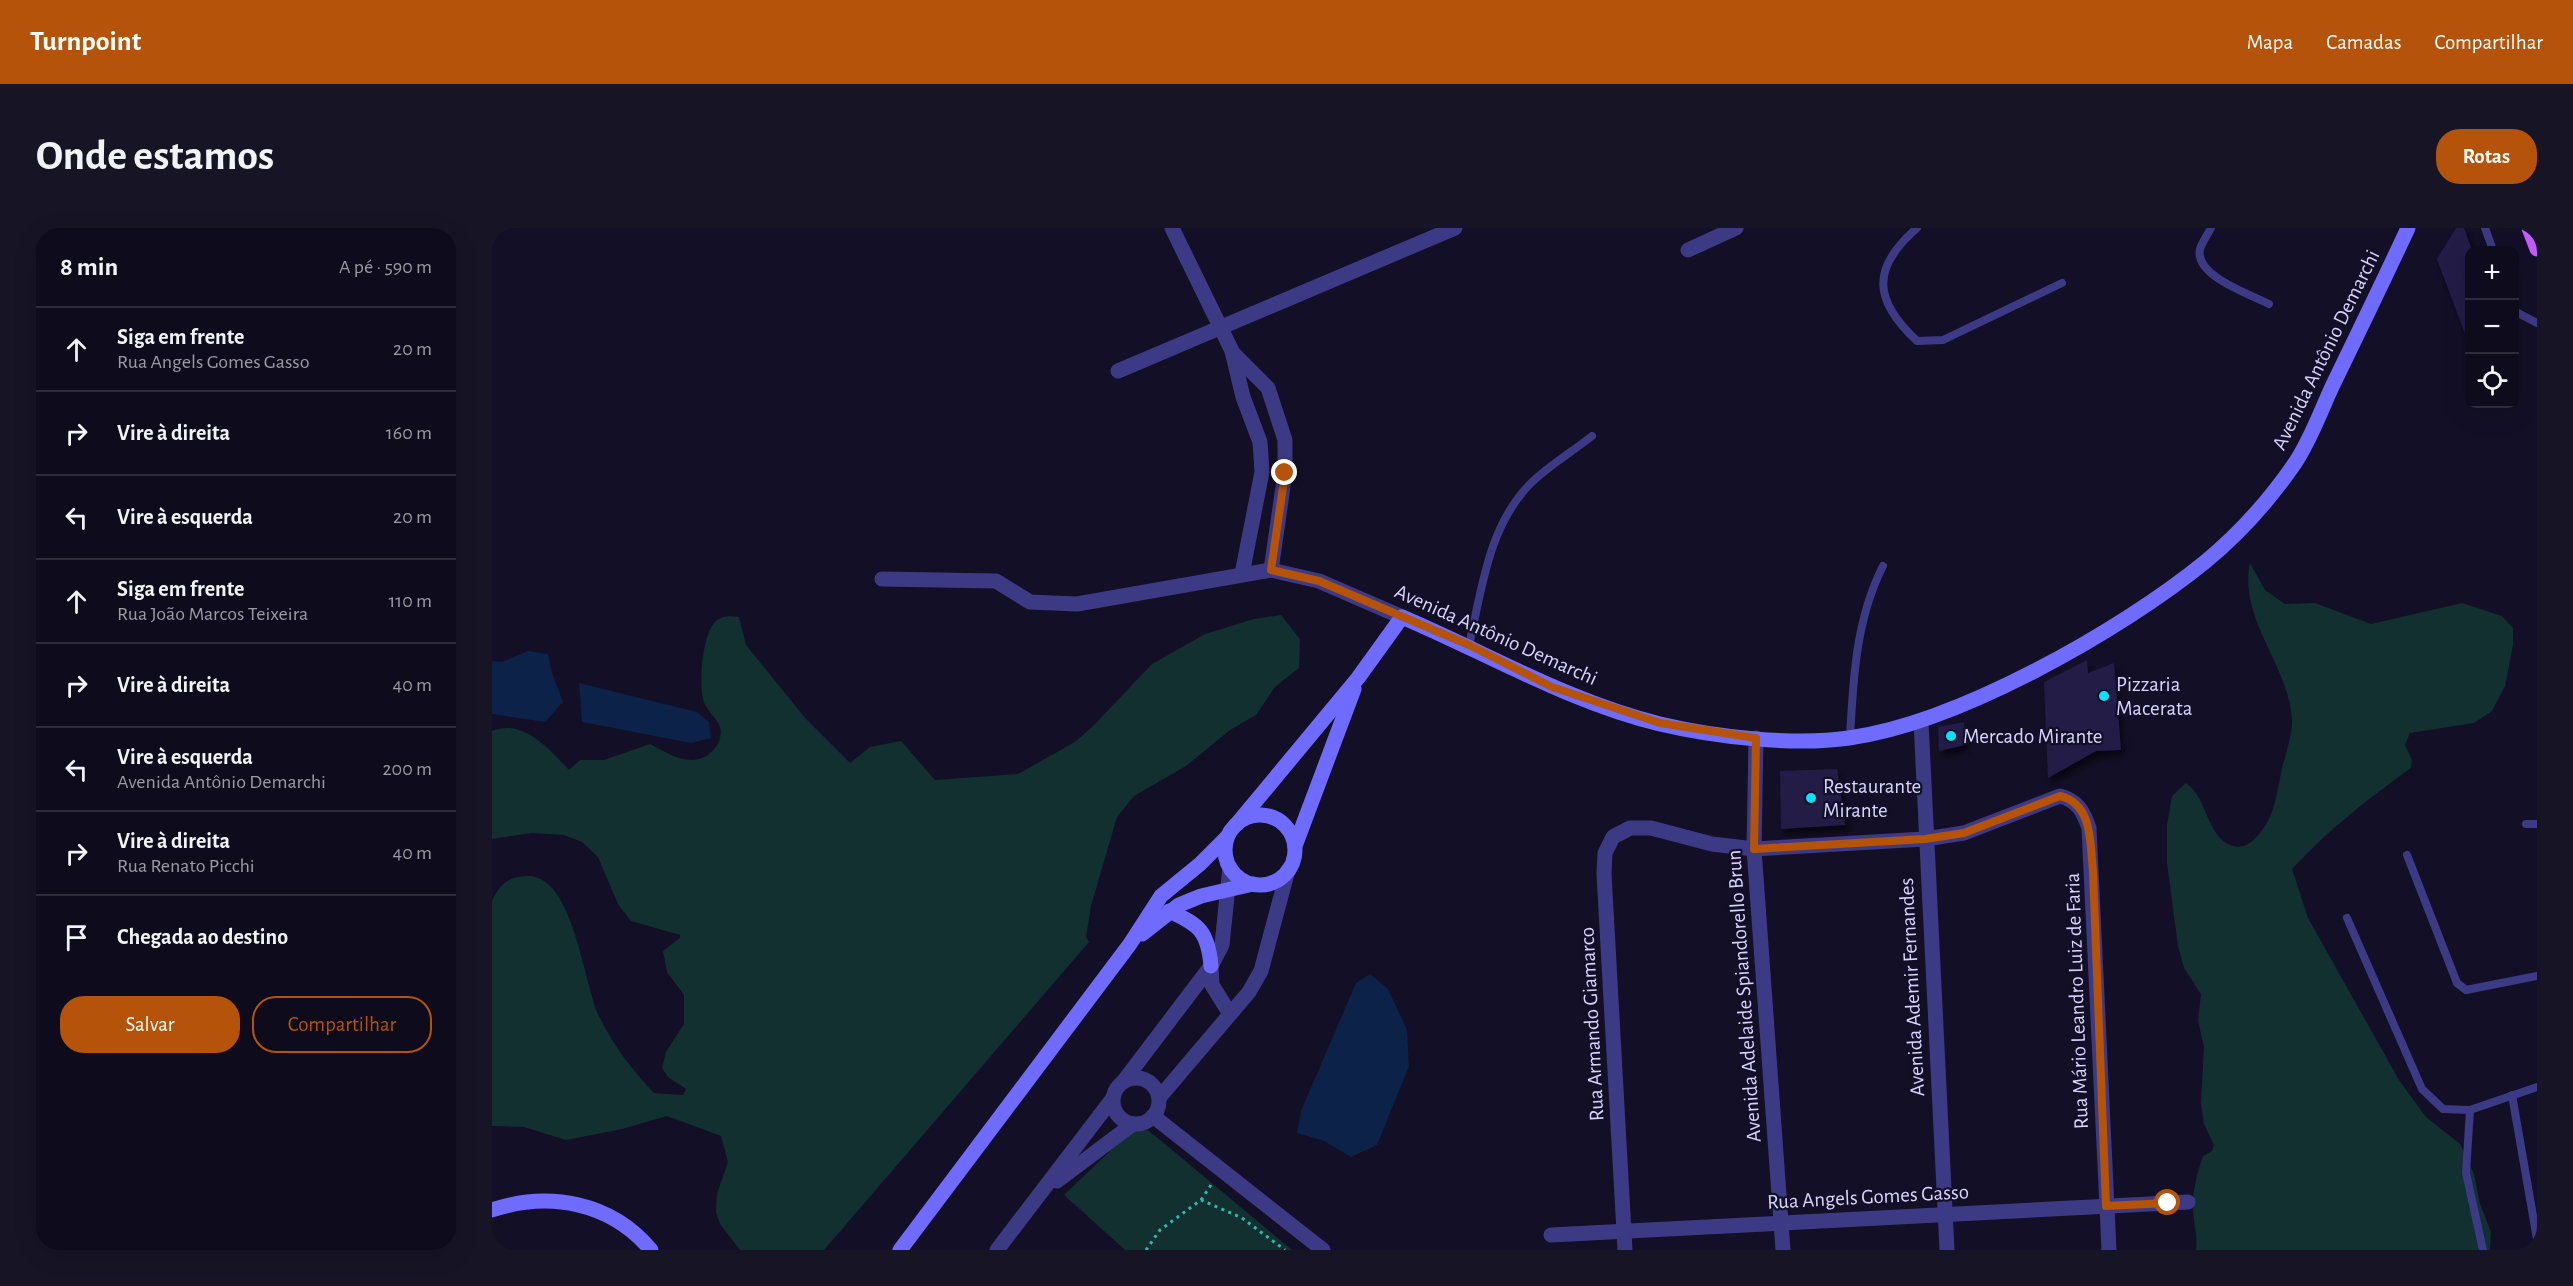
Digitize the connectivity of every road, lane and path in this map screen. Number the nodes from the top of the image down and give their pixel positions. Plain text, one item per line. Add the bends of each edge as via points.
1 (1172, 228) edge
2 (1455, 228) edge
3 (1736, 228) edge
4 (1917, 228) edge
5 (2211, 228) edge
6 (2408, 228) edge
7 (2485, 228) edge
8 (2529, 228) edge
9 (2492, 246) edge
10 (2537, 249) edge
11 (1688, 250) dead end
12 (2062, 283) dead end
13 (2269, 304) dead end
14 (2519, 314) edge
15 (2537, 323) edge
16 (1220, 329) junction
17 (1232, 351) junction
18 (1118, 371) dead end
19 (1592, 436) dead end
20 (1883, 566) dead end
21 (1271, 570) junction
22 (1242, 574) junction
23 (882, 579) dead end
24 (1402, 617) junction
25 (1469, 645) junction
26 (1358, 678) junction
27 (1921, 722) junction
28 (1756, 738) junction
29 (1850, 738) junction
30 (2526, 824) dead end
31 (2537, 824) edge
32 (1651, 828) joint
33 (1232, 831) junction
34 (1925, 839) junction
35 (1295, 846) junction
36 (1754, 849) junction
37 (2407, 855) dead end
38 (1230, 867) junction
39 (1288, 870) junction
40 (1253, 884) junction
41 (1228, 891) junction
42 (1169, 911) junction
43 (2347, 918) dead end
44 (1130, 944) junction
45 (1210, 966) junction
46 (2537, 976) edge
47 (1230, 1014) junction
48 (1123, 1082) junction
49 (2537, 1087) edge
50 (2512, 1095) junction
51 (1113, 1098) junction
52 (1159, 1098) junction
53 (2470, 1110) junction
54 (1154, 1116) junction
55 (1133, 1124) junction
56 (1222, 1170) junction
57 (1042, 1192) junction
58 (1201, 1200) junction
59 (2188, 1202) dead end
60 (2106, 1206) junction
61 (492, 1210) edge
62 (1945, 1214) junction
63 (1782, 1223) junction
64 (1624, 1231) junction
65 (1551, 1235) dead end
66 (2537, 1239) edge
67 (651, 1250) edge
68 (900, 1250) edge
69 (997, 1250) edge
70 (1146, 1250) edge
71 (1285, 1250) edge
72 (1323, 1250) edge
73 (1625, 1250) edge
74 (1783, 1250) edge
75 (1947, 1250) edge
76 (2109, 1250) edge
77 (2483, 1250) edge

1 - 16 street
2 - 16 street
3 - 11 street
4 - 12 lane via 1886,263 1883,292 1895,320 1917,340 1943,340
5 - 13 lane via 2200,250 2201,263 2209,274
6 - 27 street, Avenida Antônio Demarchi via 2297,461 2257,511 2206,561 2131,614 2068,653
7 - 9 lane
8 - 10 main road
14 - 15 lane
16 - 17 street
16 - 18 street
17 - 21 street via 1268,388 1285,440 1285,473
17 - 22 street via 1243,397 1260,441 1262,472
19 - 25 lane via 1530,484 1502,522 1493,543
20 - 29 lane via 1863,621 1852,690
21 - 22 street, Avenida Antônio Demarchi
21 - 24 street, Avenida Antônio Demarchi via 1319,581
22 - 23 street, Avenida Antônio Demarchi via 1077,604 1030,602 996,581
24 - 25 street, Avenida Antônio Demarchi
24 - 26 street
25 - 28 street, Avenida Antônio Demarchi via 1552,687 1660,723
26 - 33 street
26 - 35 street
27 - 29 street, Avenida Antônio Demarchi
27 - 34 street, Avenida Ademir Fernandes
28 - 29 street, Avenida Antônio Demarchi
28 - 36 street, Avenida Adelaide Spiandorello Brun
30 - 31 lane
32 - 36 street, Rua Mário Leandro Luiz de Faria via 1712,844
32 - 64 street, Rua Armando Giamarco via 1630,828 1613,837 1605,853
33 - 35 street via 1246,817 1272,817 1291,834
33 - 38 street via 1225,852
33 - 44 street via 1161,896
34 - 36 street, Rua Mário Leandro Luiz de Faria
34 - 60 street, Rua Mário Leandro Luiz de Faria via 1964,833 2060,796 2072,799 2082,810 2089,828
34 - 62 street, Avenida Ademir Fernandes
35 - 39 street
36 - 63 street, Avenida Adelaide Spiandorello Brun
37 - 46 lane via 2457,983 2466,990
38 - 40 street via 1239,878
38 - 41 street
39 - 40 street via 1279,879
39 - 47 street via 1261,971
40 - 41 street
41 - 42 street via 1201,896
41 - 45 street via 1222,945
42 - 44 street
42 - 45 street via 1201,930 1209,946
43 - 53 lane via 2422,1089 2443,1109
44 - 68 street
45 - 47 street via 1212,985
45 - 48 street
47 - 52 street
48 - 51 street
48 - 52 street via 1141,1079
49 - 50 lane
50 - 53 lane
50 - 66 lane
51 - 55 street via 1117,1115
51 - 57 street
52 - 54 street
53 - 77 lane via 2466,1173
54 - 55 street
54 - 56 street
55 - 57 street
56 - 58 path
56 - 72 street
57 - 69 street
58 - 70 path via 1160,1230
58 - 71 path via 1242,1218
59 - 60 street, Rua Angels Gomes Gasso
60 - 62 street, Rua Angels Gomes Gasso
60 - 76 street, Rua Mário Leandro Luiz de Faria
61 - 67 street via 537,1199 568,1201 601,1211 639,1236
62 - 63 street, Rua Angels Gomes Gasso
62 - 75 street, Avenida Ademir Fernandes
63 - 64 street, Rua Angels Gomes Gasso
63 - 74 street, Avenida Adelaide Spiandorello Brun
64 - 65 street, Rua Angels Gomes Gasso
64 - 73 street, Rua Armando Giamarco

